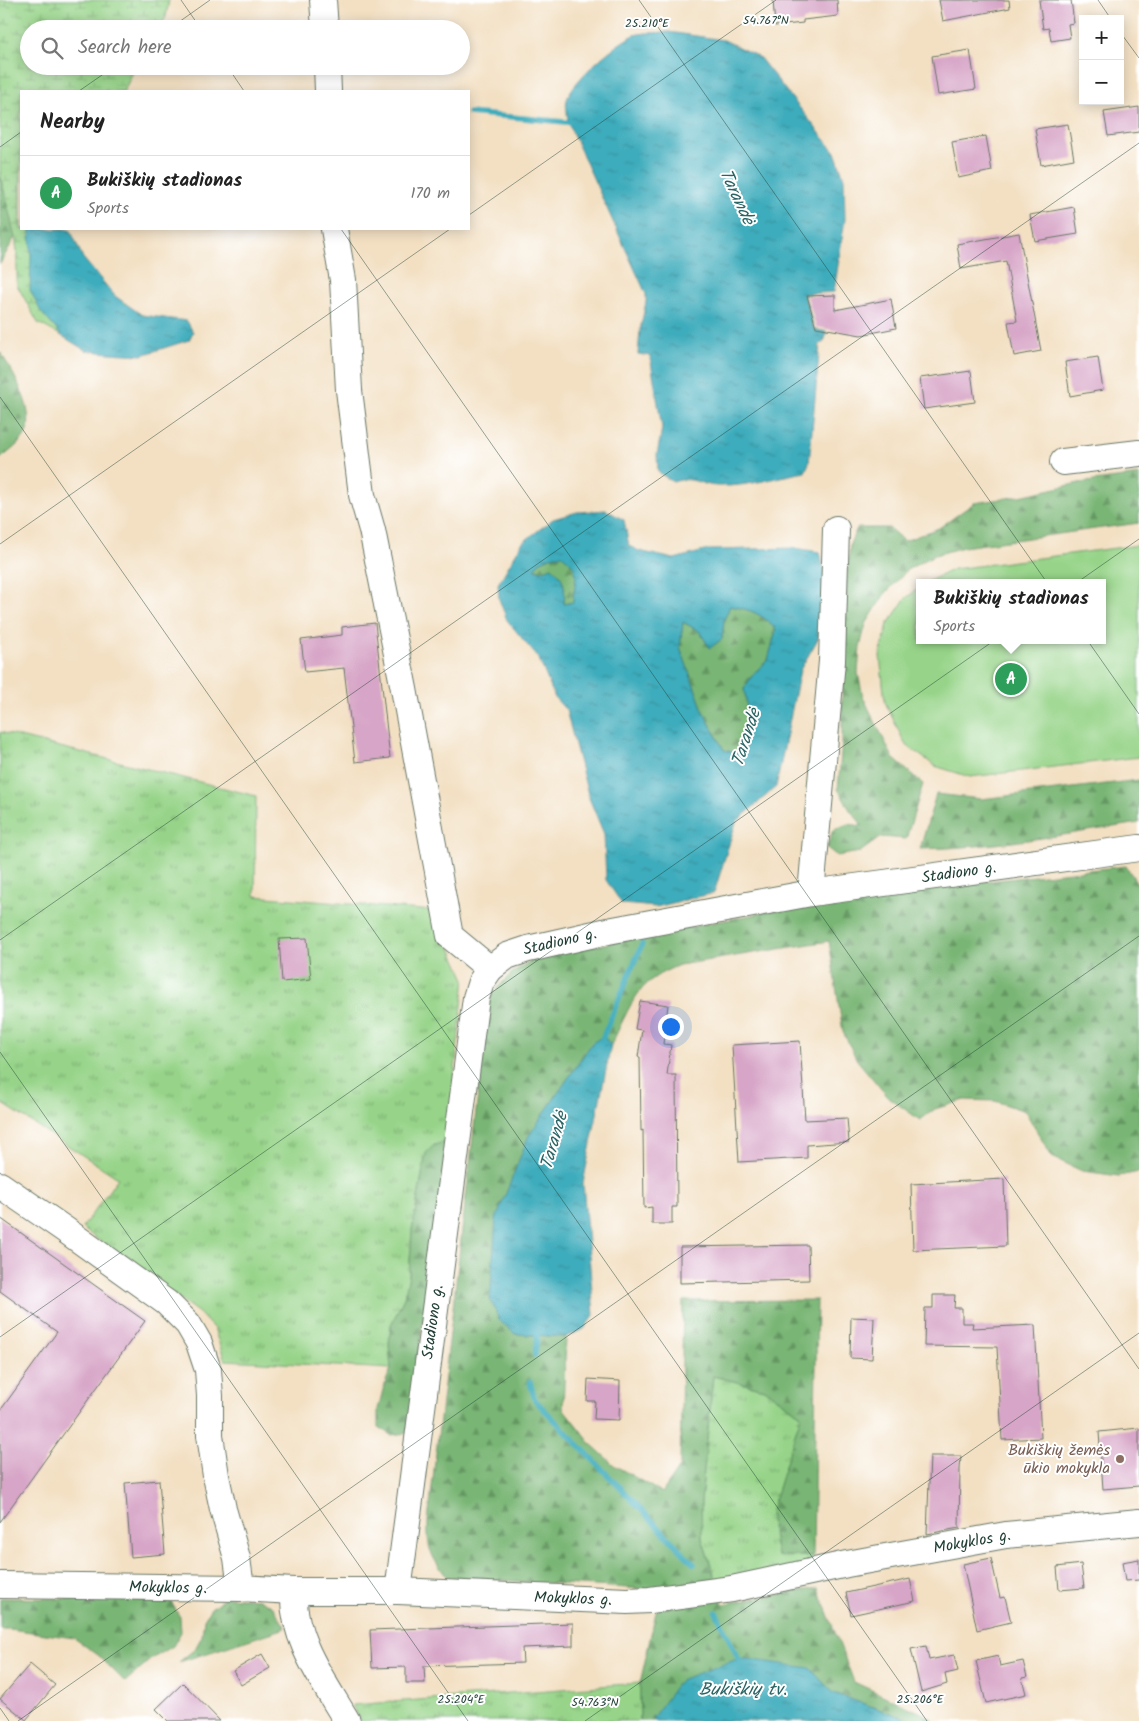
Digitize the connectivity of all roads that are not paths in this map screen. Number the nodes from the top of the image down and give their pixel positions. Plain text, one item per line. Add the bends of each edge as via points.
1 (323, 0) edge
2 (324, 20) edge
3 (327, 75) edge
4 (328, 90) edge
5 (334, 230) edge
6 (1139, 453) edge
7 (1063, 462) dead end
8 (836, 529) dead end
9 (1139, 848) edge
10 (811, 893) junction
11 (490, 969) junction
12 (0, 1185) edge
13 (1139, 1522) edge
14 (0, 1585) edge
15 (241, 1588) junction
16 (294, 1591) junction
17 (398, 1591) junction
18 (347, 1721) edge

1 - 2 street
3 - 4 street
5 - 11 street via 343,280 349,390 362,495 404,689 450,936
6 - 7 street
8 - 10 street via 832,661
9 - 10 street, Stadiono g.
10 - 11 street, Stadiono g. via 528,948 507,956
11 - 17 street, Stadiono g. via 476,998
12 - 15 street via 167,1303 188,1324 200,1343 208,1370 210,1435 216,1476 237,1558
13 - 17 street, Mokyklos g. via 1006,1535 732,1589 650,1600
14 - 15 street, Mokyklos g.
15 - 16 street, Mokyklos g.
16 - 17 street, Mokyklos g.
16 - 18 street via 295,1619 304,1644

